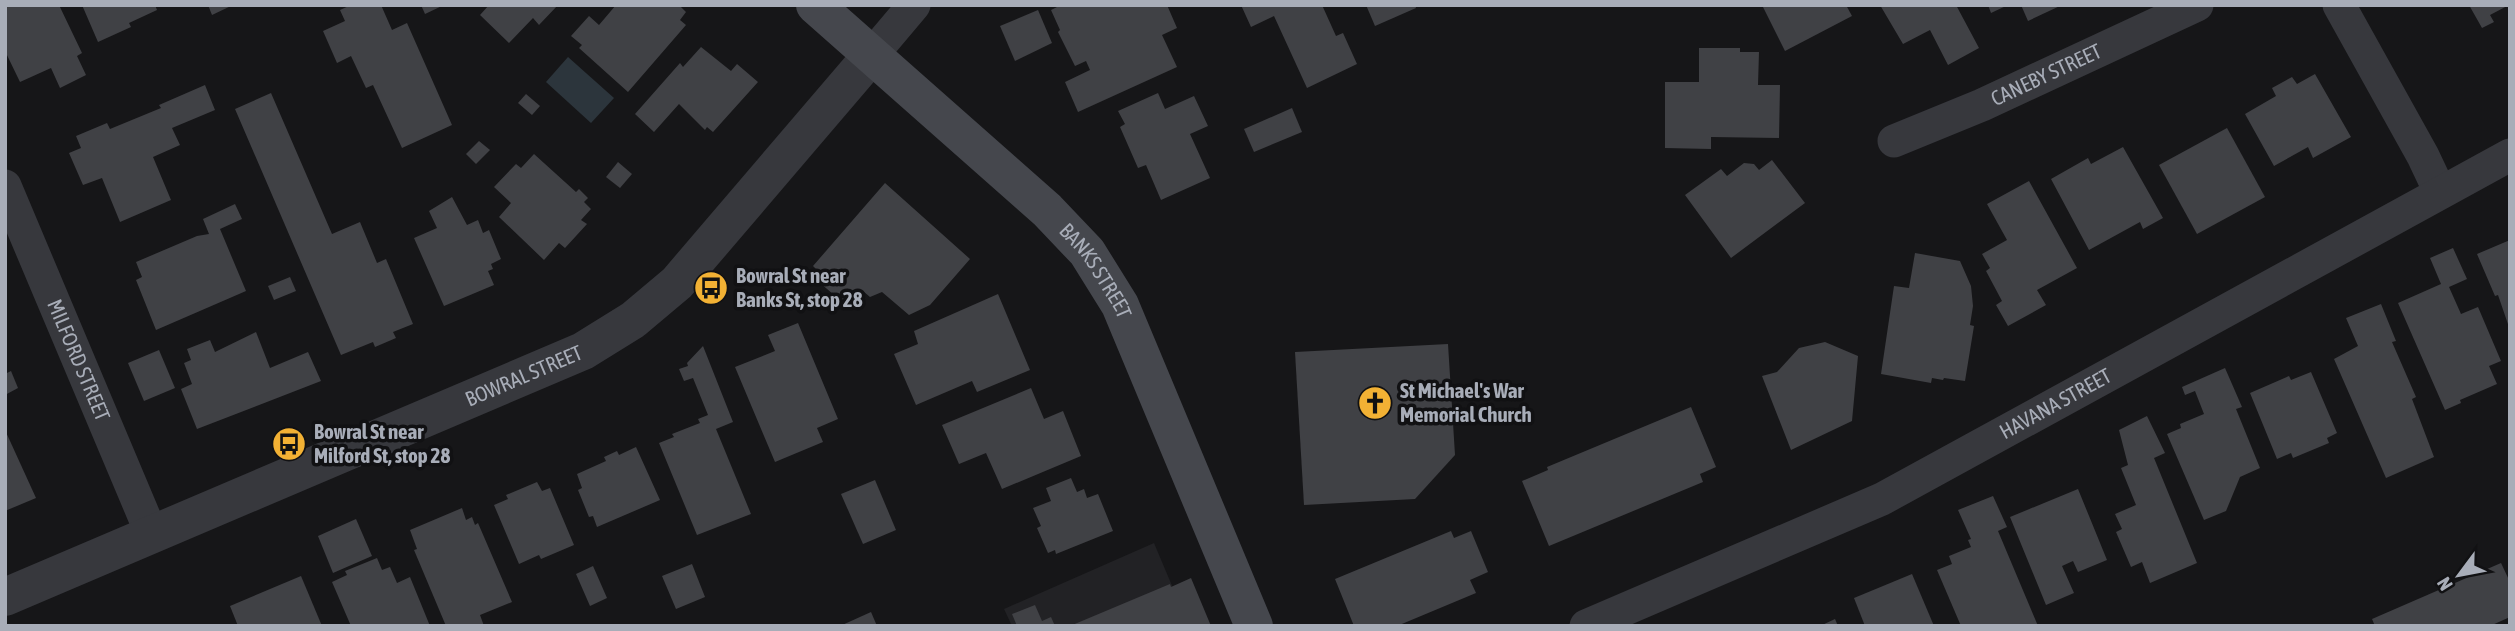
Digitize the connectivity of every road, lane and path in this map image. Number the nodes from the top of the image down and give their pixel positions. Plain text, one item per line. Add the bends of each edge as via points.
1 (815, 5) edge
2 (914, 5) edge
3 (2197, 5) edge
4 (2339, 5) edge
5 (871, 55) junction
6 (1894, 141) dead end
7 (2510, 155) edge
8 (5, 186) edge
9 (2440, 192) junction
10 (152, 535) junction
11 (5, 597) edge
12 (1254, 626) edge
13 (1586, 626) edge

1 - 5 main road, BANKS STREET
2 - 5 street
3 - 6 street, CANEBY STREET
4 - 9 street
5 - 10 street, BOWRAL STREET via 677,283 633,320 583,351
5 - 12 main road, BANKS STREET via 1047,210 1101,272 1120,305
7 - 9 street, HAVANA STREET
8 - 10 street, MILFORD STREET
9 - 13 street, HAVANA STREET via 1882,499
10 - 11 street, BOWRAL STREET

